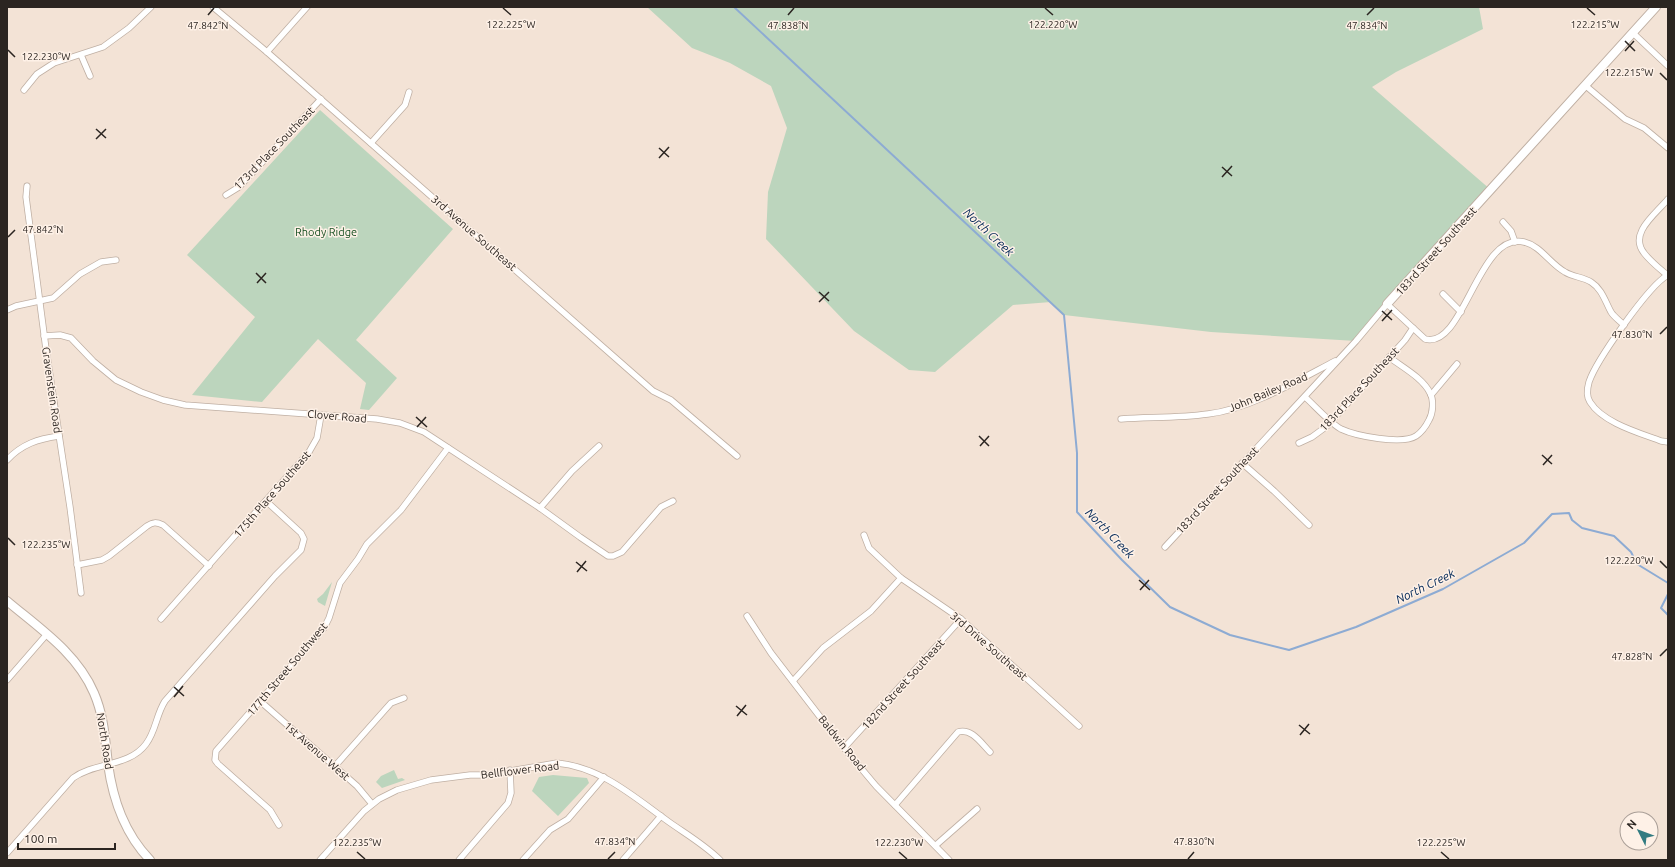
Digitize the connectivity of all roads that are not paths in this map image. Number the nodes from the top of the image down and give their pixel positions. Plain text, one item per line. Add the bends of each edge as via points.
1 (151, 7) edge
2 (213, 7) edge
3 (308, 7) edge
4 (1656, 7) edge
5 (1633, 33) junction
6 (267, 52) junction
7 (81, 55) junction
8 (1668, 66) edge
9 (90, 76) dead end
10 (1586, 86) junction
11 (24, 90) dead end
12 (409, 92) dead end
13 (321, 100) junction
14 (371, 143) junction
15 (1668, 148) edge
16 (27, 186) dead end
17 (226, 195) dead end
18 (1668, 199) edge
19 (1503, 222) dead end
20 (1512, 243) junction
21 (116, 260) dead end
22 (1667, 275) edge
23 (1443, 294) dead end
24 (40, 302) junction
25 (1387, 304) junction
26 (7, 310) edge
27 (1461, 312) junction
28 (1624, 324) junction
29 (1413, 328) junction
30 (44, 336) junction
31 (1389, 356) junction
32 (1339, 360) junction
33 (1457, 364) dead end
34 (1431, 395) junction
35 (1305, 397) junction
36 (321, 415) junction
37 (1122, 419) dead end
38 (1331, 420) junction
39 (59, 436) junction
40 (1668, 442) edge
41 (1299, 443) dead end
42 (600, 446) dead end
43 (448, 448) junction
44 (737, 456) dead end
45 (7, 460) edge
46 (1242, 463) junction
47 (266, 501) junction
48 (673, 501) dead end
49 (540, 508) junction
50 (1309, 525) dead end
51 (864, 535) dead end
52 (1166, 547) dead end
53 (77, 565) junction
54 (209, 566) junction
55 (900, 578) junction
56 (81, 593) dead end
57 (7, 601) edge
58 (747, 616) dead end
59 (161, 619) dead end
60 (961, 619) junction
61 (47, 634) junction
62 (7, 680) edge
63 (793, 681) junction
64 (404, 698) dead end
65 (260, 701) junction
66 (1079, 726) dead end
67 (844, 748) junction
68 (990, 752) dead end
69 (108, 764) junction
70 (335, 766) junction
71 (510, 770) junction
72 (604, 778) junction
73 (372, 804) junction
74 (895, 805) junction
75 (977, 810) dead end
76 (661, 816) junction
77 (279, 825) dead end
78 (936, 845) junction
79 (7, 853) edge
80 (150, 860) edge
81 (320, 860) edge
82 (459, 860) edge
83 (523, 860) edge
84 (623, 860) edge
85 (720, 860) edge
86 (950, 860) edge

1 - 7 street via 108,43
2 - 6 street, 3rd Avenue Southeast
3 - 6 street
4 - 5 street, 183rd Street Southeast
5 - 8 street
5 - 10 street, 183rd Street Southeast
6 - 13 street, 3rd Avenue Southeast
7 - 9 street
7 - 11 street via 54,63 38,74
10 - 15 street via 1625,119 1644,128
10 - 25 street, 183rd Street Southeast
12 - 14 street via 405,105
13 - 14 street, 3rd Avenue Southeast
13 - 17 street, 173rd Place Southeast via 240,187
14 - 44 street, 3rd Avenue Southeast via 653,391 671,400
16 - 24 street, Gravenstein Road via 26,196
18 - 22 street via 1646,223 1640,234 1643,252
19 - 20 street via 1511,231
20 - 27 street via 1498,251 1490,260 1479,275
20 - 28 street via 1522,241 1532,244 1565,272 1591,282 1601,292 1611,313
21 - 24 street via 101,262 73,278 53,298
22 - 28 street
23 - 27 street
24 - 26 street
24 - 30 street, Gravenstein Road
25 - 29 street
25 - 32 street, 183rd Street Southeast
27 - 29 street via 1438,339 1425,339
28 - 40 street via 1592,374 1587,392 1590,402 1598,412 1612,421
29 - 31 street, 183rd Place Southeast
30 - 36 street, Clover Road via 60,335 71,338 116,380 163,400 185,405
30 - 39 street, Gravenstein Road
31 - 34 street via 1423,383
31 - 38 street, 183rd Place Southeast
32 - 35 street, 183rd Street Southeast
32 - 37 street, John Bailey Road via 1236,408 1208,414
33 - 34 street
34 - 38 street via 1431,416 1425,428 1415,436 1403,440 1352,433 1340,428
35 - 38 street
35 - 46 street, 183rd Street Southeast
36 - 43 street, Clover Road via 400,424 424,432
36 - 47 street, 175th Place Southeast via 314,445
38 - 41 street, 183rd Place Southeast via 1312,437
39 - 45 street via 28,443
39 - 53 street, Gravenstein Road
42 - 49 street via 572,471
43 - 49 street, Clover Road
43 - 65 street, 177th Street Southwest via 401,510 367,544 340,583 330,618 324,628
46 - 50 street
46 - 52 street, 183rd Street Southeast
47 - 54 street, 175th Place Southeast
47 - 69 street via 301,533 304,539 300,550 165,701 160,708 152,737 144,748 133,756
48 - 49 street, Clover Road via 661,507 622,552 613,556 604,554
51 - 55 street, 3rd Drive Southeast via 869,548
53 - 54 street via 102,560 152,523 157,523 163,525
53 - 56 street, Gravenstein Road
54 - 59 street, 175th Place Southeast
55 - 60 street, 3rd Drive Southeast
55 - 63 street via 871,611 823,648
57 - 61 street, North Road
58 - 63 street, Baldwin Road
60 - 66 street, 3rd Drive Southeast
60 - 67 street, 182nd Street Southeast
61 - 62 street
61 - 69 street, North Road via 78,665 94,693 103,719
63 - 67 street, Baldwin Road
64 - 70 street via 391,703
65 - 70 street, 1st Avenue West
65 - 77 street, 177th Street Southwest via 216,751 215,760 270,810
67 - 74 street, Baldwin Road
68 - 74 street via 970,732 958,732
69 - 79 street via 73,778
69 - 80 street, North Road via 121,817 132,838
70 - 73 street, 1st Avenue West
71 - 72 street, Bellflower Road via 557,763 580,767
71 - 73 street, Bellflower Road via 418,783 397,790
71 - 82 street via 511,793 508,803
72 - 76 street, Bellflower Road
72 - 83 street via 568,819 550,830
73 - 81 street, Bellflower Road
74 - 78 street, Baldwin Road
75 - 78 street
76 - 84 street
76 - 85 street, Bellflower Road
78 - 86 street, Baldwin Road

